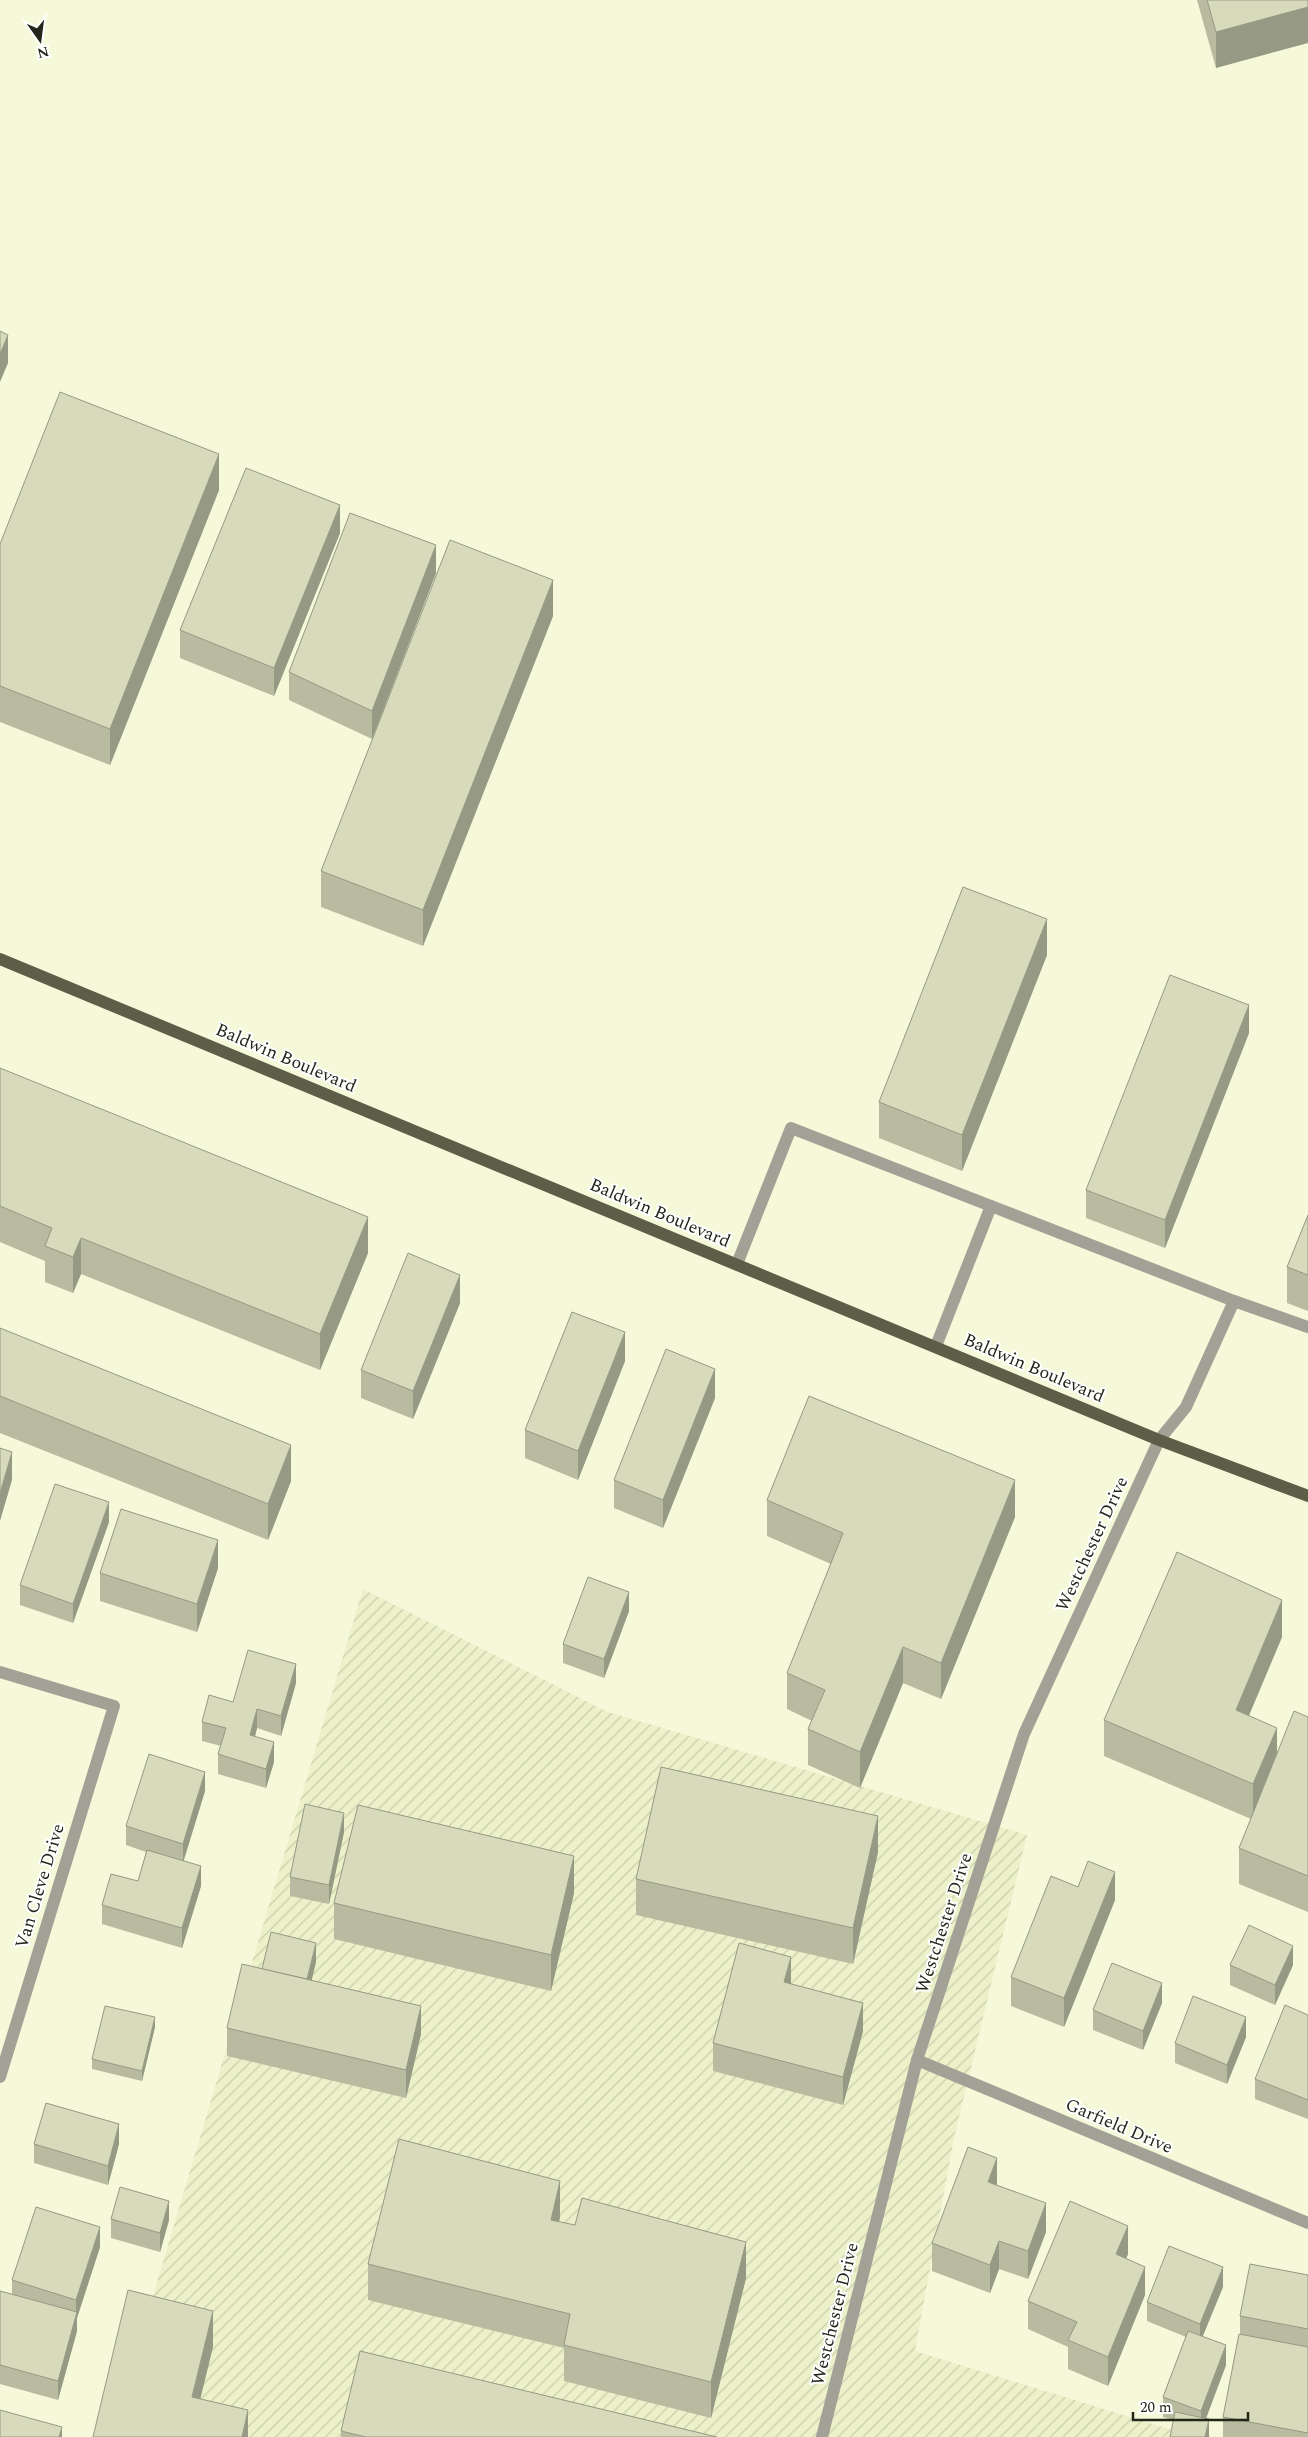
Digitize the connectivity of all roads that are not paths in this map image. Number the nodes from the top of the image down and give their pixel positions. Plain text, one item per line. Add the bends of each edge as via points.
1 (0, 958) edge
2 (991, 1206) junction
3 (737, 1264) junction
4 (1234, 1301) junction
5 (1308, 1327) edge
6 (936, 1346) junction
7 (1159, 1440) junction
8 (1308, 1496) edge
9 (0, 1672) edge
10 (917, 2060) junction
11 (0, 2077) edge
12 (1308, 2223) edge
13 (822, 2437) edge

1 - 3 main road, Baldwin Boulevard
2 - 3 street via 791,1128
2 - 4 street
2 - 6 street
3 - 6 main road, Baldwin Boulevard
4 - 5 street
4 - 7 street, Westchester Drive via 1186,1407
6 - 7 main road, Baldwin Boulevard
7 - 8 main road, Baldwin Boulevard
7 - 10 street, Westchester Drive via 1024,1734
9 - 11 street, Van Cleve Drive via 114,1706
10 - 12 street, Garfield Drive
10 - 13 street, Westchester Drive

